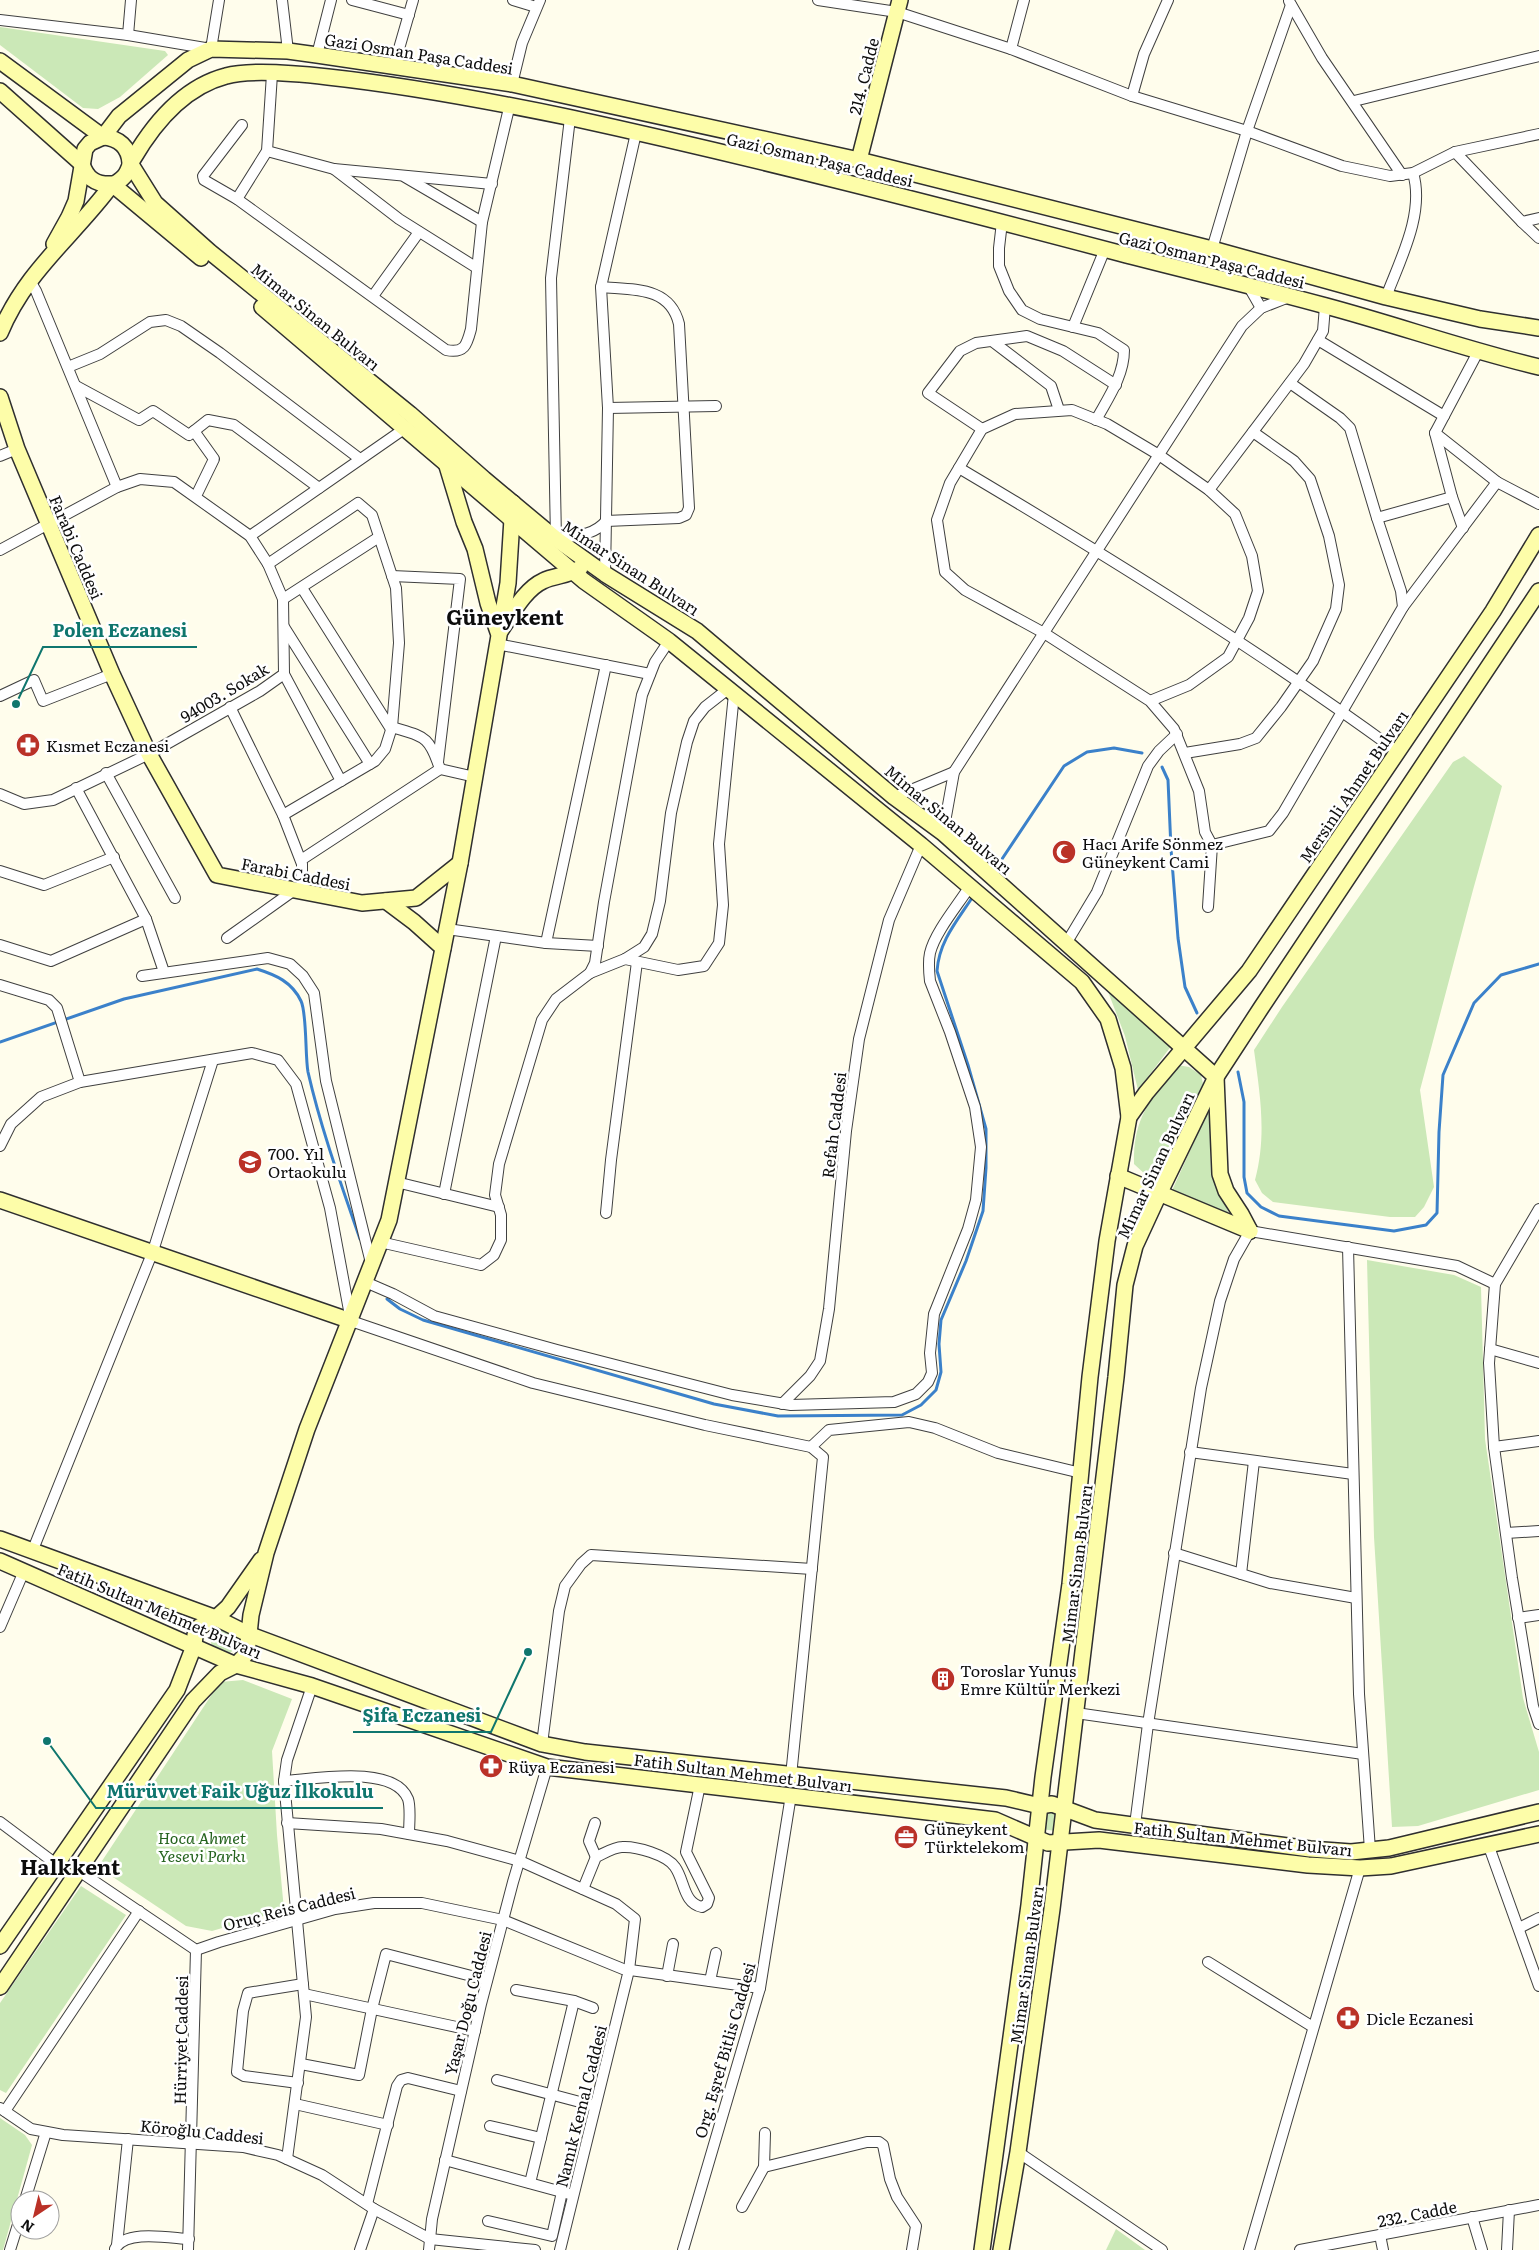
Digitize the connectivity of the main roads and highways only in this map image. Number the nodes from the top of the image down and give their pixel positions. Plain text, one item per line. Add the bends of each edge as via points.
1 (898, 6) edge
2 (0, 61) edge
3 (0, 91) edge
4 (104, 137) junction
5 (859, 160) junction
6 (130, 163) junction
7 (82, 164) junction
8 (112, 184) junction
9 (45, 260) junction
10 (1539, 323) edge
11 (1523, 326) junction
12 (1539, 328) edge
13 (0, 333) edge
14 (1532, 365) edge
15 (1539, 375) edge
16 (0, 396) edge
17 (447, 466) junction
18 (513, 503) junction
19 (513, 522) junction
20 (1539, 535) edge
21 (588, 563) junction
22 (574, 573) junction
23 (1539, 591) edge
24 (498, 638) junction
25 (460, 863) junction
26 (386, 901) junction
27 (443, 948) junction
28 (1184, 1049) junction
29 (1216, 1077) junction
30 (1130, 1116) junction
31 (1118, 1176) junction
32 (1159, 1194) junction
33 (0, 1200) edge
34 (351, 1321) junction
35 (0, 1539) edge
36 (266, 1553) junction
37 (0, 1561) edge
38 (216, 1618) junction
39 (248, 1634) junction
40 (194, 1646) junction
41 (236, 1665) junction
42 (1040, 1806) junction
43 (1064, 1809) junction
44 (1539, 1812) edge
45 (1539, 1834) edge
46 (1036, 1839) junction
47 (1060, 1841) junction
48 (0, 1946) edge
49 (0, 1987) edge
50 (982, 2250) edge
51 (1002, 2250) edge

1 - 5 main road, 214. Cadde
2 - 4 main road, Mimar Sinan Bulvarı
3 - 7 main road, Mimar Sinan Bulvarı
4 - 5 main road, Gazi Osman Paşa Caddesi via 119,116 188,60 212,49 317,55 512,84
4 - 6 main road, Mimar Sinan Bulvarı via 123,144
4 - 7 main road via 90,143
5 - 11 main road, Gazi Osman Paşa Caddesi via 1212,249 1386,297
6 - 8 main road via 124,177
6 - 14 main road, Gazi Osman Paşa Caddesi via 157,123 179,101 203,84 230,74 305,74 405,86 510,104 1002,222 1325,306
6 - 18 main road, Mimar Sinan Bulvarı via 155,203 210,252 410,414
7 - 8 main road, Mimar Sinan Bulvarı via 89,178 96,183
7 - 9 main road via 76,201
8 - 9 main road via 88,216
8 - 17 main road, Mimar Sinan Bulvarı
9 - 13 main road via 8,314
10 - 11 main road
11 - 12 main road, Gazi Osman Paşa Caddesi
14 - 15 main road
16 - 26 main road, Farabi Caddesi via 17,449 112,674 149,754 217,875 362,902
17 - 19 main road, Mimar Sinan Bulvarı
17 - 24 main road via 475,548
18 - 19 main road
18 - 21 main road, Mimar Sinan Bulvarı
19 - 22 main road, Mimar Sinan Bulvarı
19 - 24 main road via 508,583
20 - 28 main road, Mersinli Ahmet Bulvarı via 1493,611 1249,971
21 - 22 main road
21 - 28 main road, Mimar Sinan Bulvarı via 696,631 894,797 943,833
22 - 24 main road via 542,581 529,591
22 - 30 main road, Mimar Sinan Bulvarı via 669,641 921,845 1082,982 1108,1020 1123,1068
23 - 29 main road
24 - 25 main road
25 - 26 main road, Farabi Caddesi via 416,898
25 - 27 main road
26 - 27 main road
27 - 34 main road via 389,1220 363,1281
28 - 29 main road
28 - 30 main road, Mimar Sinan Bulvarı
29 - 32 main road, Mimar Sinan Bulvarı
29 - 32 main road via 1220,1174 1250,1232
30 - 31 main road, Mimar Sinan Bulvarı
31 - 32 main road
31 - 42 main road, Mimar Sinan Bulvarı via 1090,1377 1070,1584
32 - 43 main road, Mimar Sinan Bulvarı via 1135,1246 1125,1285
33 - 34 main road
34 - 36 main road via 307,1429
35 - 38 main road, Fatih Sultan Mehmet Bulvarı
36 - 38 main road
36 - 39 main road
37 - 40 main road, Fatih Sultan Mehmet Bulvarı
38 - 39 main road, Fatih Sultan Mehmet Bulvarı
38 - 40 main road via 199,1627
39 - 41 main road via 247,1654
39 - 42 main road, Fatih Sultan Mehmet Bulvarı via 542,1744 791,1776 1006,1798
40 - 41 main road, Fatih Sultan Mehmet Bulvarı
40 - 48 main road via 177,1690
41 - 46 main road, Fatih Sultan Mehmet Bulvarı via 312,1686 547,1767 995,1820
41 - 49 main road via 220,1673 193,1701
42 - 43 main road, Fatih Sultan Mehmet Bulvarı via 1052,1804
42 - 46 main road, Mimar Sinan Bulvarı
43 - 44 main road, Fatih Sultan Mehmet Bulvarı via 1095,1820 1352,1852 1408,1843
43 - 47 main road, Mimar Sinan Bulvarı
45 - 47 main road, Fatih Sultan Mehmet Bulvarı via 1391,1866 1360,1868 1308,1865 1099,1840
46 - 47 main road, Fatih Sultan Mehmet Bulvarı via 1048,1843
46 - 50 main road, Mimar Sinan Bulvarı
47 - 51 main road, Mimar Sinan Bulvarı

